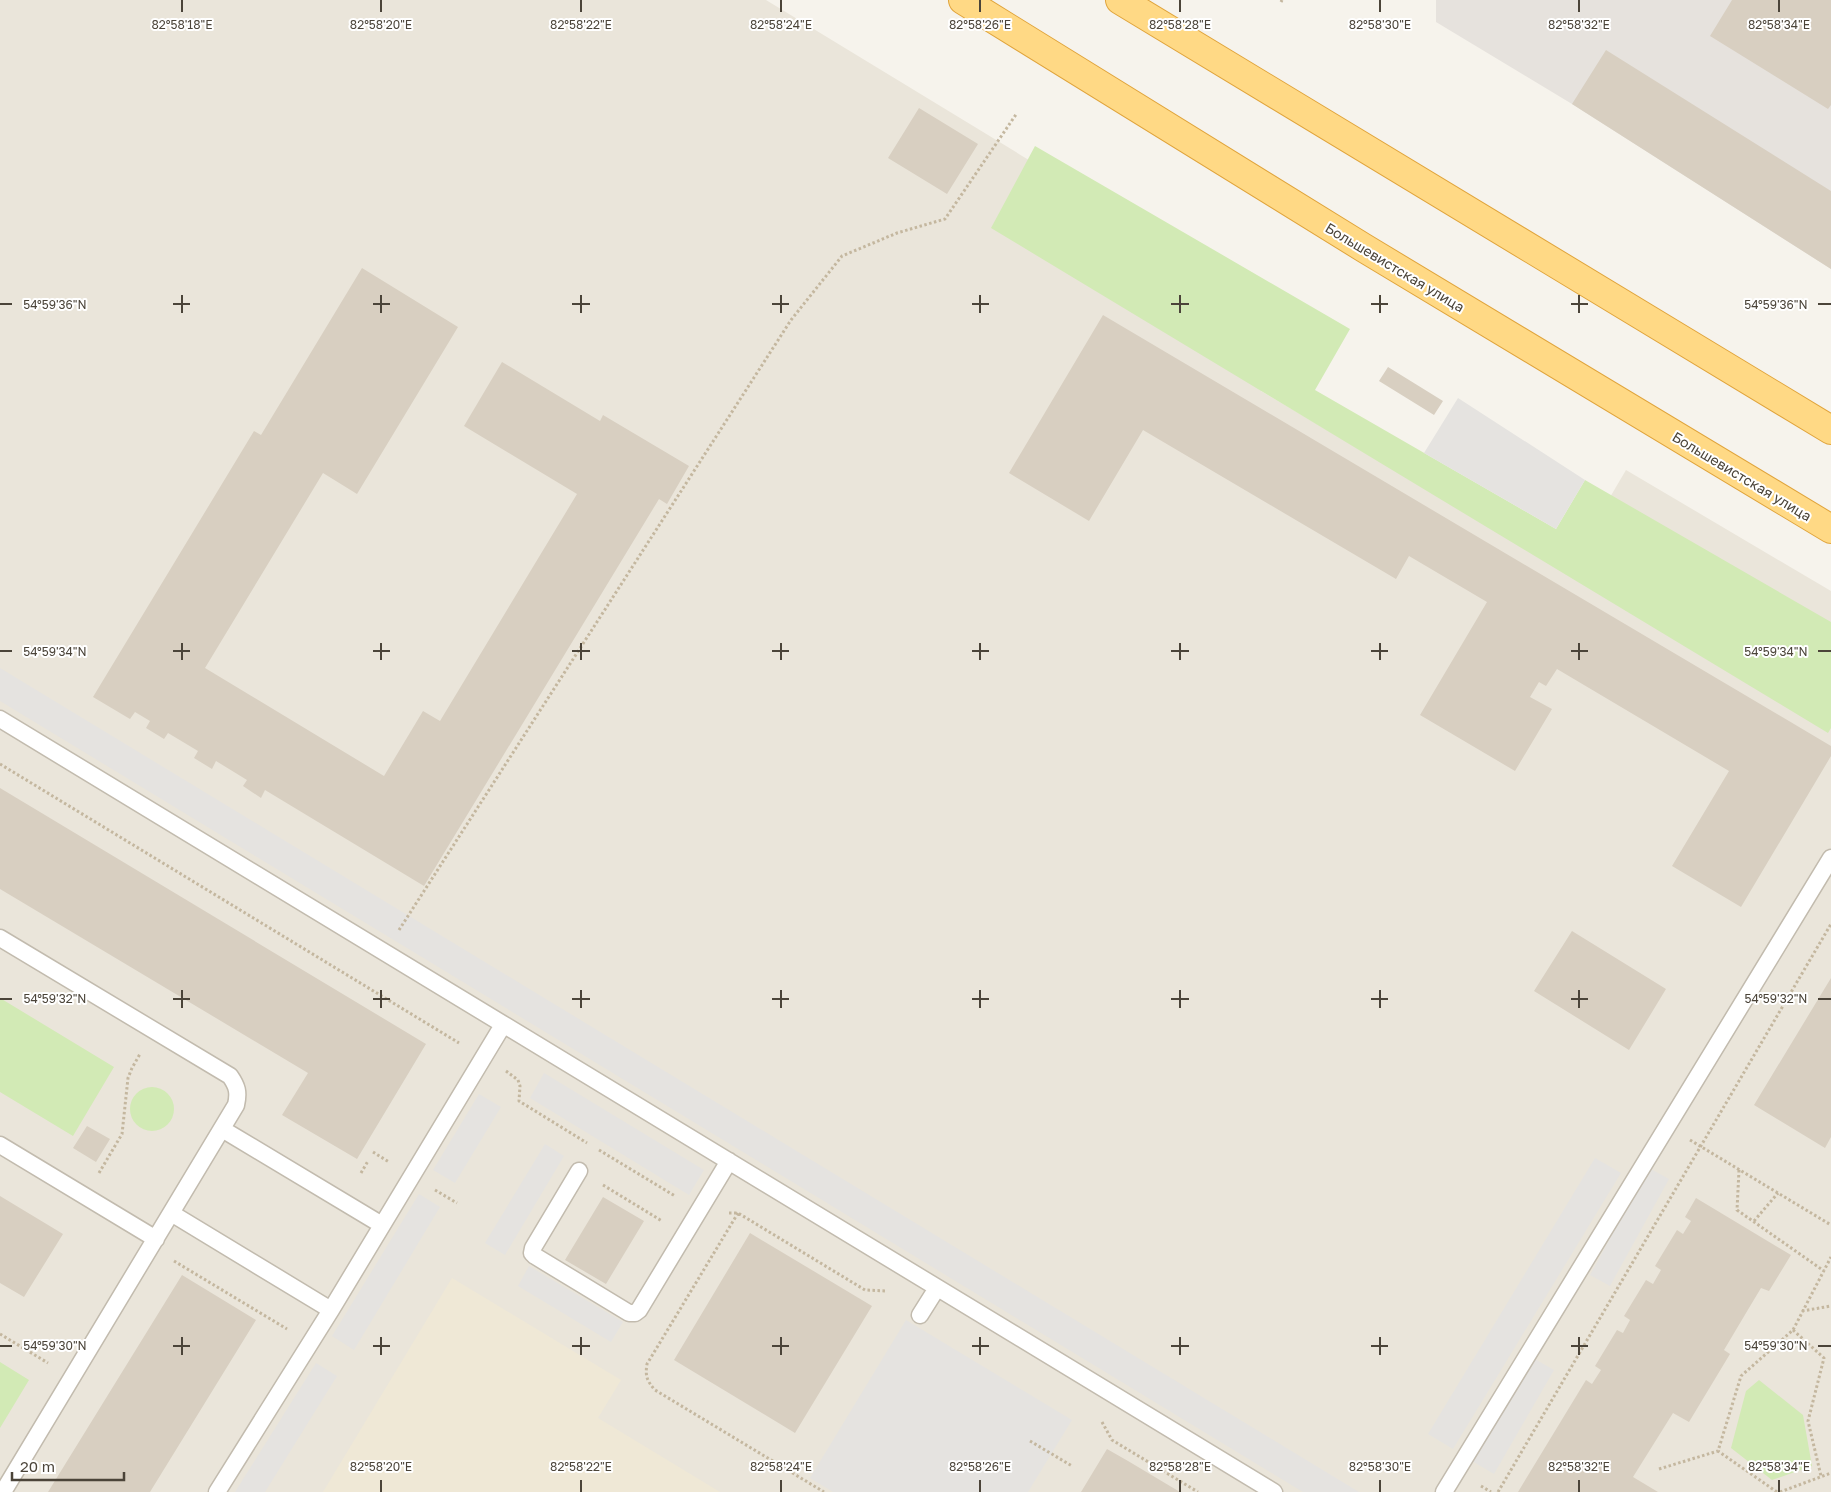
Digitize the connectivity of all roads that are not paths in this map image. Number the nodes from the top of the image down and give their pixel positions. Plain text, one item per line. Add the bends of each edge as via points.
1 (963, 0) edge
2 (1120, 0) edge
3 (1831, 430) edge
4 (1831, 529) edge
5 (0, 719) edge
6 (1831, 858) edge
7 (0, 938) edge
8 (503, 1024) junction
9 (222, 1129) junction
10 (0, 1145) edge
11 (729, 1161) junction
12 (579, 1171) road end
13 (171, 1213) junction
14 (382, 1225) junction
15 (153, 1243) junction
16 (937, 1288) junction
17 (331, 1310) junction
18 (920, 1315) dead end
19 (3, 1492) edge
20 (217, 1492) edge
21 (1274, 1492) edge
22 (1444, 1492) edge

1 - 4 highway, Большевистская улица via 1364,248
2 - 3 highway
5 - 8 lane
6 - 22 lane
7 - 9 lane via 230,1076 237,1085 239,1096
8 - 11 lane
8 - 14 lane
9 - 13 lane
9 - 14 lane
10 - 15 lane
11 - 12 lane via 635,1313 629,1313 532,1253
11 - 16 lane
13 - 15 lane
13 - 17 lane
14 - 17 lane
15 - 19 lane
16 - 18 lane
16 - 21 lane
17 - 20 lane

